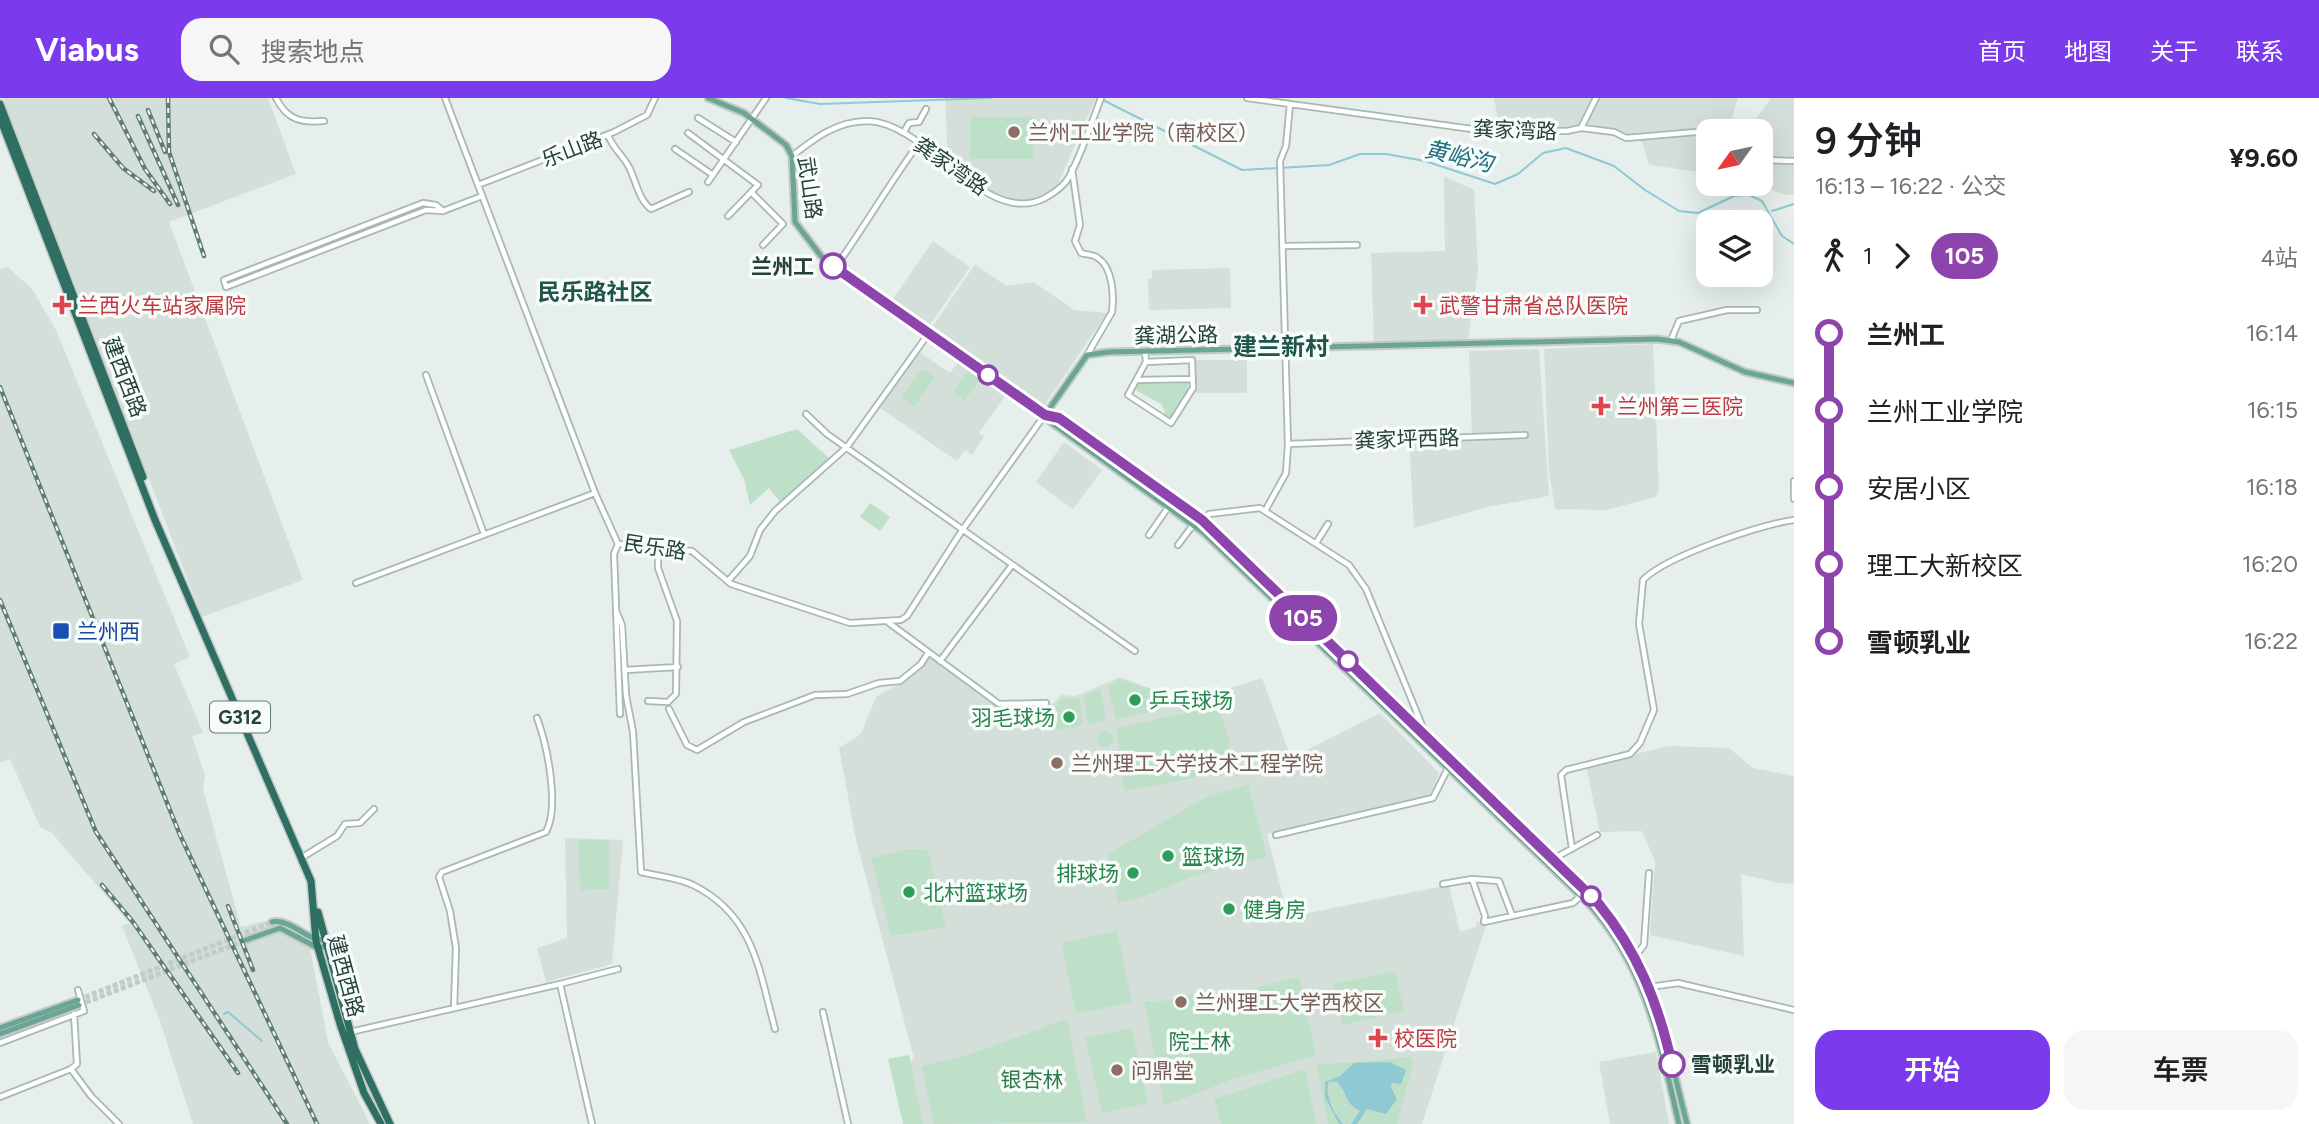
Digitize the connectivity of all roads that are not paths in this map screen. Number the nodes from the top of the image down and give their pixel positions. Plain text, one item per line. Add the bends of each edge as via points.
1 (276, 98) edge
2 (445, 98) edge
3 (655, 98) edge
4 (708, 98) edge
5 (1247, 98) edge
6 (1596, 98) edge
7 (766, 99) edge
8 (1263, 99) edge
9 (1100, 100) edge
10 (0, 104) edge
11 (1290, 104) junction
12 (926, 109) dead end
13 (0, 118) edge
14 (698, 118) dead end
15 (753, 119) junction
16 (324, 121) dead end
17 (1581, 128) junction
18 (904, 132) junction
19 (1696, 132) edge
20 (688, 134) dead end
21 (608, 135) junction
22 (736, 142) junction
23 (919, 143) junction
24 (676, 149) dead end
25 (792, 156) junction
26 (725, 159) junction
27 (1773, 160) edge
28 (1794, 161) edge
29 (1072, 168) junction
30 (713, 175) junction
31 (708, 182) dead end
32 (478, 185) junction
33 (689, 192) dead end
34 (751, 192) junction
35 (482, 196) junction
36 (443, 211) junction
37 (728, 216) dead end
38 (315, 245) junction
39 (763, 245) dead end
40 (1357, 245) dead end
41 (1283, 246) junction
42 (318, 252) junction
43 (835, 268) junction
44 (1757, 310) dead end
45 (929, 333) junction
46 (1671, 340) junction
47 (1286, 348) junction
48 (1145, 351) junction
49 (1087, 355) junction
50 (1146, 362) junction
51 (426, 375) dead end
52 (1192, 379) junction
53 (1136, 380) junction
54 (1794, 383) edge
55 (806, 414) dead end
56 (1045, 415) junction
57 (1525, 435) dead end
58 (1289, 444) junction
59 (847, 447) junction
60 (1794, 481) edge
61 (595, 492) junction
62 (1794, 499) edge
63 (1170, 505) junction
64 (1265, 511) junction
65 (1202, 520) junction
66 (1794, 520) edge
67 (1328, 524) dead end
68 (1195, 525) junction
69 (963, 529) junction
70 (484, 534) junction
71 (1149, 535) dead end
72 (1316, 543) junction
73 (618, 544) junction
74 (1178, 545) dead end
75 (167, 548) junction
76 (658, 550) junction
77 (1012, 565) junction
78 (727, 581) junction
79 (356, 583) dead end
80 (616, 611) junction
81 (887, 622) junction
82 (1135, 651) dead end
83 (929, 653) junction
84 (940, 661) junction
85 (678, 667) junction
86 (625, 670) junction
87 (648, 701) dead end
88 (1046, 704) dead end
89 (669, 709) dead end
90 (620, 713) dead end
91 (537, 718) dead end
92 (1426, 735) junction
93 (1448, 768) junction
94 (374, 809) dead end
95 (1276, 835) dead end
96 (1597, 835) dead end
97 (1572, 849) junction
98 (301, 858) junction
99 (1553, 859) junction
100 (1649, 873) dead end
101 (1472, 879) junction
102 (1443, 884) dead end
103 (312, 888) junction
104 (1586, 891) junction
105 (1581, 896) junction
106 (1512, 915) junction
107 (272, 922) dead end
108 (246, 940) tunnel mouth
109 (326, 943) junction
110 (317, 944) junction
111 (1636, 957) junction
112 (1630, 961) junction
113 (618, 969) dead end
114 (560, 984) junction
115 (1650, 987) junction
116 (78, 990) dead end
117 (454, 1008) junction
118 (1794, 1010) edge
119 (823, 1012) dead end
120 (74, 1014) junction
121 (0, 1028) edge
122 (775, 1029) dead end
123 (352, 1031) junction
124 (343, 1033) junction
125 (0, 1034) edge
126 (0, 1043) edge
127 (71, 1069) junction
128 (0, 1097) edge
129 (119, 1124) edge
130 (381, 1124) edge
131 (390, 1124) edge
132 (592, 1124) edge
133 (848, 1124) edge
134 (1679, 1124) edge
135 (1687, 1124) edge

1 - 16 street via 290,117
2 - 32 street, 民乐路
3 - 21 street, 乐山路 via 647,115
4 - 15 main road, 武山路
5 - 8 street, 龚家湾路
6 - 17 street, 龚家湾路
7 - 15 street
8 - 11 street, 龚家湾路
9 - 29 street, 龚家湾路
10 - 75 highway, 建西西路 / G312
11 - 17 street, 龚家湾路 via 1479,130
11 - 41 street via 1280,161
12 - 18 street via 919,122 909,123
13 - 75 highway, 建西西路 / G312
14 - 22 street
15 - 22 street
15 - 25 main road, 武山路 via 776,134
17 - 19 street via 1626,138
18 - 23 street, 龚家湾路
18 - 25 street, 龚家湾路 via 891,125 852,122 818,136
20 - 26 street
21 - 32 street, 乐山路
21 - 33 street via 649,207
22 - 26 street
23 - 29 street, 龚家湾路 via 995,197 1017,204 1049,196 1062,186
23 - 43 street
24 - 30 street
25 - 43 main road, 武山路 via 795,222 812,247
26 - 30 street
26 - 34 street via 758,186
27 - 28 street
29 - 49 street via 1080,225 1075,241 1082,253 1104,264 1113,305
30 - 31 street
32 - 35 street, 民乐路
34 - 37 street
34 - 39 street via 783,224
35 - 36 street
35 - 61 street, 民乐路
36 - 38 street via 423,204
36 - 42 street via 426,210
38 - 42 street
38 - 42 street via 224,280 226,287
40 - 41 street
41 - 47 street
43 - 45 main road, 武山路
44 - 46 street via 1727,310 1679,321
45 - 56 main road, 武山路
45 - 59 street
46 - 47 main road, 龚湖公路
46 - 54 main road, 龚湖公路 via 1745,372
47 - 48 main road, 龚湖公路
47 - 58 street
48 - 49 main road, 龚湖公路
48 - 50 street
49 - 56 main road
50 - 52 street via 1192,360
50 - 53 street
51 - 70 street
52 - 53 street
52 - 53 street via 1193,388 1171,423 1128,395
55 - 59 street
56 - 63 main road
56 - 65 main road via 1059,418
56 - 69 street
57 - 58 street, 龚家坪西路
58 - 64 street via 1286,472
59 - 69 street
59 - 78 street via 775,511 760,530 750,556
60 - 62 street
61 - 70 street
61 - 73 street, 民乐路
63 - 68 main road
63 - 71 street
64 - 65 street via 1251,508 1209,514
64 - 72 street
65 - 68 street
65 - 92 main road
66 - 97 street via 1751,530 1674,559 1643,580 1639,624 1654,710 1640,743 1630,754 1561,775
67 - 72 street
68 - 74 street
68 - 93 main road
69 - 77 street
69 - 81 street via 907,616
70 - 79 street
72 - 92 street via 1357,574
73 - 76 street, 民乐路
73 - 80 street via 614,554
75 - 98 highway, 建西西路 / G312
76 - 78 street, 民乐路 via 692,551
76 - 85 street via 658,568 677,621
77 - 82 street
77 - 84 street
78 - 81 street, 民乐路 via 850,623
80 - 86 street via 622,625
80 - 90 street
81 - 83 street
83 - 84 street
83 - 89 street via 900,681 847,694 815,695 744,722 697,750 687,745
84 - 88 street via 999,704
85 - 86 street
85 - 87 street via 673,699
86 - 122 street via 641,872 692,884 737,920 751,941
91 - 117 street via 549,775 551,820 546,832 439,877 456,948
92 - 99 main road
93 - 95 street via 1433,798
93 - 105 main road
94 - 98 street via 360,823 345,824 337,836
96 - 97 street
97 - 99 street
98 - 103 highway, 建西西路 / G312
99 - 104 main road
100 - 111 street via 1644,945
101 - 102 street
101 - 106 street via 1499,881
101 - 106 street via 1484,922
103 - 109 highway, G312
103 - 110 highway, 建西西路 / G312
104 - 105 street
104 - 111 main road
105 - 106 street via 1573,903
105 - 112 main road
107 - 110 main road via 280,921
108 - 110 main road via 280,928
109 - 110 main road
109 - 123 highway, G312
110 - 124 highway, 建西西路 / G312
111 - 112 street
111 - 115 main road
112 - 134 main road via 1654,1019
113 - 114 street, 建西西路
114 - 117 street, 建西西路
114 - 132 street
115 - 118 street via 1678,982
115 - 135 main road
116 - 120 street via 85,1011
117 - 123 street, 建西西路
119 - 133 street
120 - 126 street
120 - 127 street via 77,1064
121 - 125 main road via 78,1003
123 - 124 street, 建西西路
123 - 131 highway, G312 via 368,1081
124 - 130 highway, G312 via 364,1093
127 - 128 street
127 - 129 street

